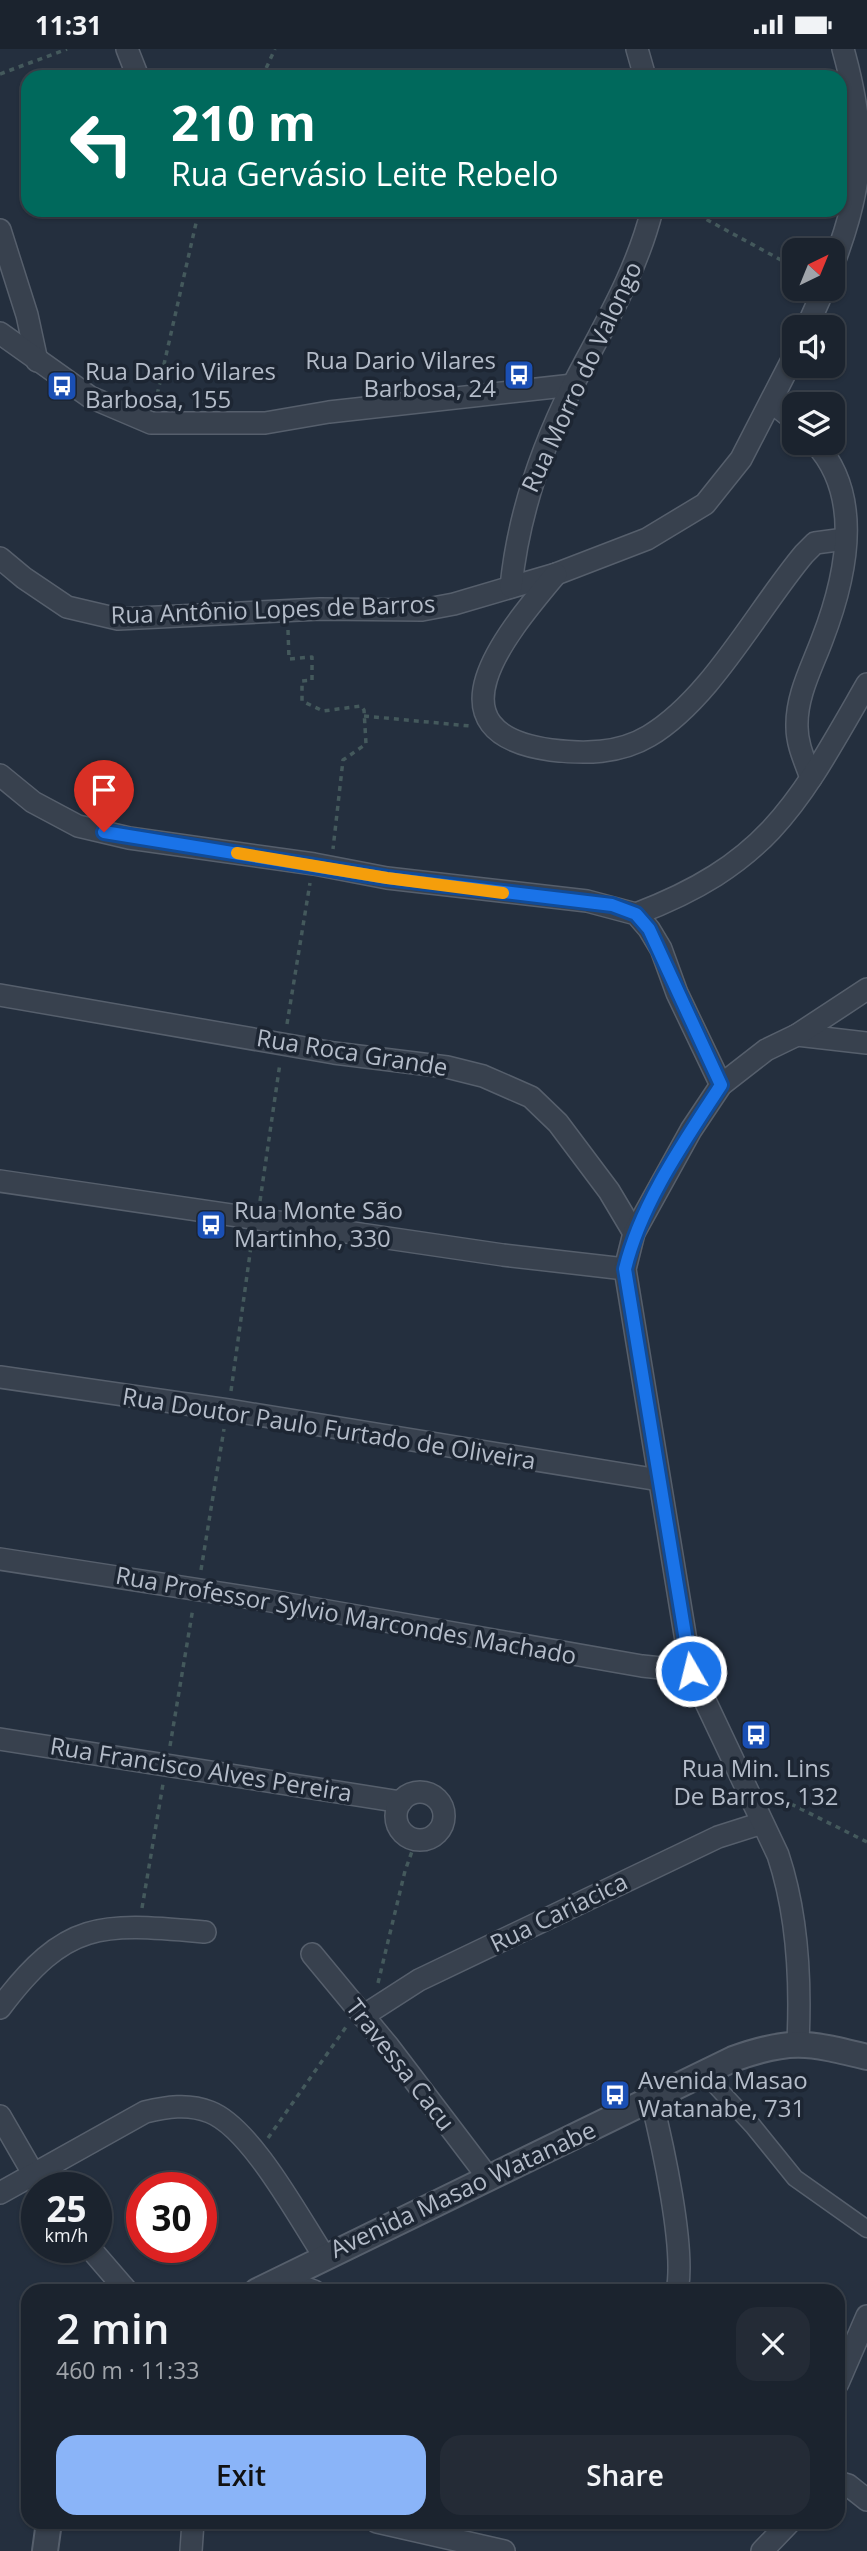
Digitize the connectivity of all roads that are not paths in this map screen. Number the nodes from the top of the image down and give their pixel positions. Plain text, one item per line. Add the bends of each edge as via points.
1 (127, 49) edge
2 (636, 49) edge
3 (843, 49) edge
4 (135, 70) edge
5 (643, 70) edge
6 (650, 217) edge
7 (0, 230) edge
8 (843, 238) edge
9 (0, 333) edge
10 (37, 361) junction
11 (784, 378) edge
12 (573, 385) junction
13 (773, 403) junction
14 (782, 411) edge
15 (825, 455) edge
16 (845, 539) junction
17 (0, 558) edge
18 (556, 575) junction
19 (512, 587) junction
20 (867, 684) edge
21 (0, 775) edge
22 (811, 778) junction
23 (636, 914) junction
24 (867, 989) edge
25 (0, 995) edge
26 (797, 1035) junction
27 (867, 1043) edge
28 (721, 1085) junction
29 (0, 1181) edge
30 (634, 1233) junction
31 (625, 1269) junction
32 (0, 1377) edge
33 (659, 1480) junction
34 (0, 1559) edge
35 (691, 1671) junction
36 (0, 1739) edge
37 (401, 1802) junction
38 (762, 1823) junction
39 (205, 1932) dead end
40 (312, 1954) dead end
41 (0, 2008) edge
42 (371, 2010) junction
43 (798, 2042) junction
44 (867, 2057) edge
45 (703, 2072) junction
46 (651, 2098) junction
47 (0, 2116) edge
48 (32, 2172) edge
49 (51, 2172) edge
50 (487, 2176) junction
51 (21, 2186) edge
52 (0, 2193) edge
53 (867, 2229) edge
54 (324, 2256) junction
55 (103, 2263) edge
56 (280, 2279) junction
57 (121, 2284) edge
58 (270, 2284) edge
59 (294, 2284) edge
60 (677, 2284) edge
61 (867, 2316) edge
62 (845, 2367) edge
63 (845, 2484) edge
64 (867, 2500) edge
65 (48, 2529) edge
66 (193, 2529) edge
67 (408, 2529) edge
68 (783, 2529) edge
69 (45, 2551) edge
70 (191, 2551) edge
71 (504, 2551) edge
72 (762, 2551) edge

1 - 4 street
2 - 5 street
3 - 8 street via 861,121 863,153
6 - 12 street, Rua Morro do Valongo via 631,274
7 - 10 street
9 - 10 street
10 - 12 street via 90,397 151,423 265,423
11 - 13 street, Rua Antônio Lopes de Barros
12 - 19 street, Rua Morro do Valongo via 527,493 515,544
13 - 14 street
13 - 18 street, Rua Antônio Lopes de Barros via 741,459 705,504 647,539
15 - 16 street via 841,482 848,518
16 - 18 street via 815,544 804,554 714,675 670,722 627,746 596,753 541,748 493,728 484,706 494,656 520,615
16 - 22 street via 835,607 800,704 800,749
17 - 19 street, Rua Antônio Lopes de Barros via 67,607 118,619 288,610 422,610
18 - 19 street, Rua Antônio Lopes de Barros
20 - 22 street
21 - 23 street via 33,802 78,826 129,838 387,878 587,901
22 - 23 street via 774,829 727,870 674,900
23 - 28 street via 660,949
24 - 26 street
25 - 30 street, Rua Roca Grande via 483,1076 531,1097 558,1123
26 - 27 street
26 - 28 street via 743,1065
28 - 30 street
29 - 31 street
30 - 31 street
31 - 33 street
32 - 33 street, Rua Doutor Paulo Furtado de Oliveira
33 - 35 street
34 - 35 street, Rua Professor Sylvio Marcondes Machado
35 - 38 street
36 - 37 street, Rua Francisco Alves Pereira
37 - 37 street, Rua Francisco Alves Pereira via 426,1793 441,1804 444,1821 440,1830 416,1840 402,1832 396,1817
38 - 42 street, Rua Cariacica via 718,1837 419,1980
38 - 43 street via 789,1887 800,1992
39 - 41 street via 136,1926 83,1933 54,1948
40 - 42 street, Travessa Cacu
42 - 50 street, Travessa Cacu
43 - 44 street, Avenida Masao Watanabe
43 - 45 street, Avenida Masao Watanabe via 765,2047
45 - 46 street, Avenida Masao Watanabe
45 - 53 street via 795,2178
46 - 50 street, Avenida Masao Watanabe
46 - 60 street via 677,2244
47 - 48 street
49 - 54 street via 145,2112 167,2107 210,2112 231,2125 257,2154
50 - 54 street, Avenida Masao Watanabe
51 - 52 street
54 - 56 street, Avenida Masao Watanabe
55 - 57 street
56 - 58 street, Avenida Masao Watanabe
56 - 59 street
61 - 62 street
63 - 64 street
65 - 69 street
66 - 70 street
67 - 71 street
68 - 72 street

